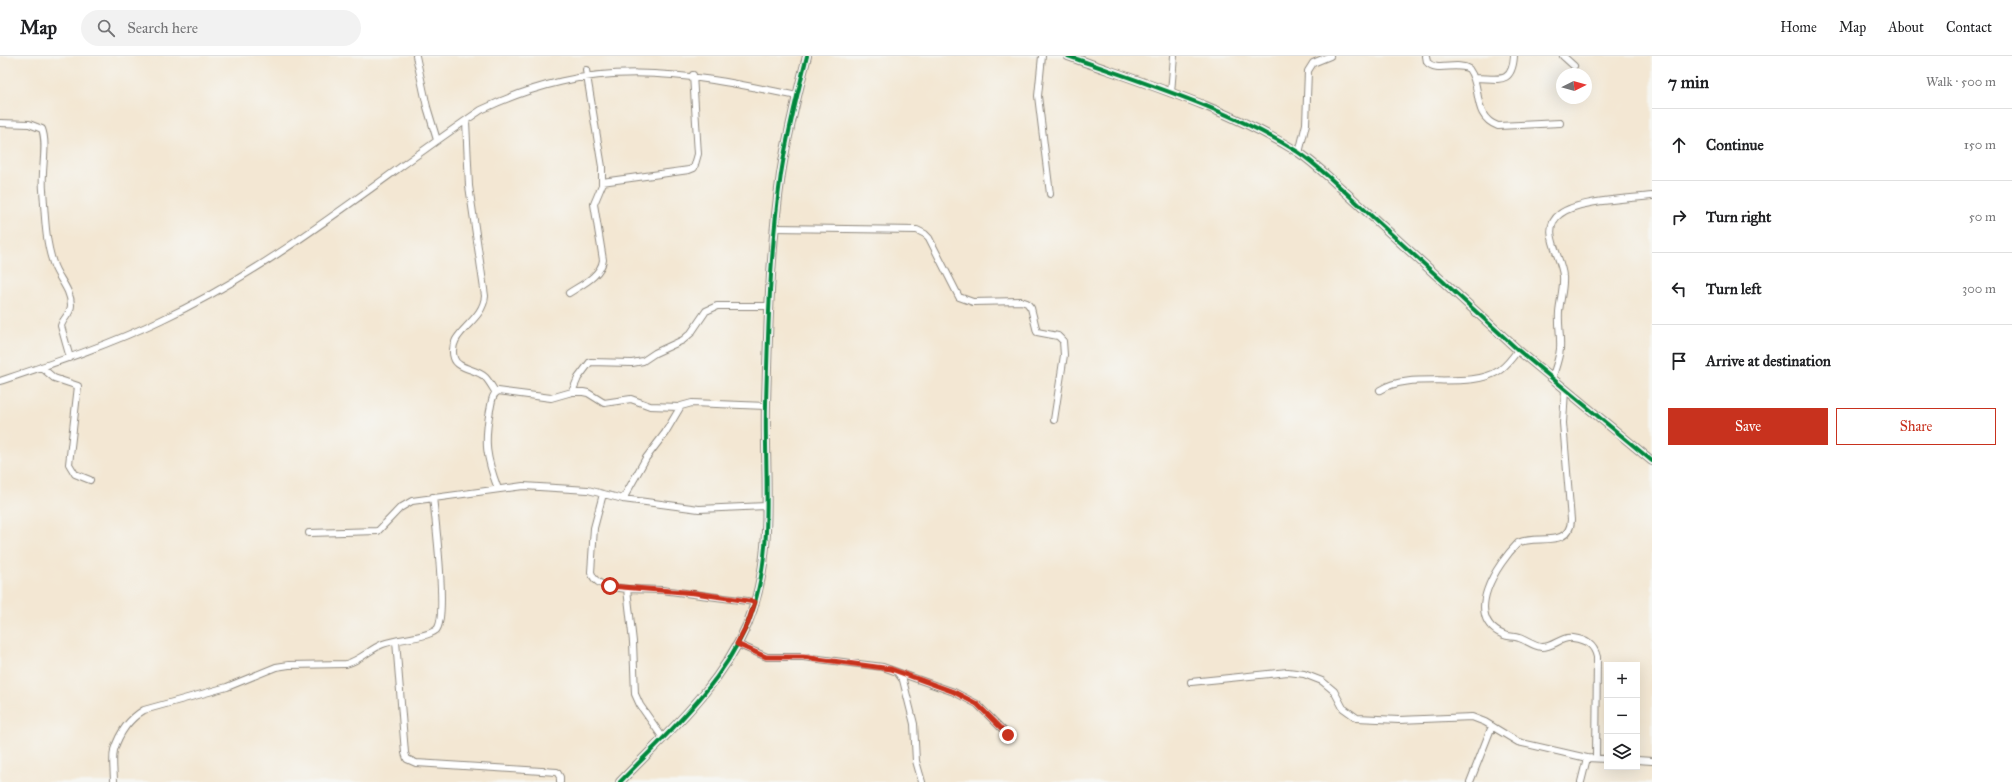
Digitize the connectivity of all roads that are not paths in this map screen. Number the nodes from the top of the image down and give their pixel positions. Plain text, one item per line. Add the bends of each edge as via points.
1 (416, 56) edge
2 (806, 56) edge
3 (1042, 56) edge
4 (1068, 56) edge
5 (1174, 56) edge
6 (1330, 56) edge
7 (1426, 56) edge
8 (1514, 56) edge
9 (1563, 56) edge
10 (1574, 66) dead end
11 (586, 70) junction
12 (694, 75) junction
13 (1474, 78) junction
14 (1171, 93) junction
15 (797, 96) junction
16 (466, 121) junction
17 (0, 123) edge
18 (1560, 123) dead end
19 (437, 140) junction
20 (1299, 153) junction
21 (602, 182) junction
22 (1050, 194) dead end
23 (1652, 196) edge
24 (775, 228) junction
25 (569, 293) dead end
26 (770, 306) junction
27 (1518, 350) junction
28 (70, 358) junction
29 (41, 367) junction
30 (1552, 379) junction
31 (0, 381) edge
32 (1380, 390) dead end
33 (1565, 390) junction
34 (496, 392) junction
35 (572, 392) junction
36 (766, 406) junction
37 (679, 407) junction
38 (1054, 420) dead end
39 (1652, 461) edge
40 (90, 480) dead end
41 (498, 489) junction
42 (603, 494) junction
43 (433, 497) junction
44 (623, 499) junction
45 (766, 506) junction
46 (309, 533) dead end
47 (627, 588) junction
48 (755, 602) junction
49 (396, 641) junction
50 (737, 644) junction
51 (898, 672) junction
52 (1191, 682) dead end
53 (1492, 726) junction
54 (1008, 735) dead end
55 (663, 738) junction
56 (1587, 758) junction
57 (1596, 758) junction
58 (1604, 759) edge
59 (1640, 760) edge
60 (1652, 761) edge
61 (114, 782) edge
62 (560, 782) edge
63 (620, 782) edge
64 (922, 782) edge
65 (1470, 782) edge
66 (1581, 782) edge

1 - 19 street
2 - 15 street
3 - 22 street via 1038,96
4 - 14 street
5 - 14 street
6 - 20 street via 1313,63 1308,71 1306,124
7 - 13 street via 1430,65 1466,67
8 - 13 street via 1513,69 1507,77
9 - 10 street
11 - 12 street via 635,67
11 - 16 street via 524,88 500,99
11 - 21 street via 599,145
12 - 15 street
12 - 21 street via 698,154 694,168
13 - 18 street via 1480,109 1489,123 1498,126
14 - 20 street via 1229,116
15 - 24 street via 781,174
16 - 19 street
16 - 34 street via 469,186 485,296 480,313 455,340 453,354 458,364 484,377
17 - 28 street via 36,126 42,129 44,136 41,176 46,231 53,263 71,302 71,308 61,326
19 - 28 street via 313,229 245,274 161,320
20 - 27 street via 1331,179
21 - 25 street via 594,204 603,264 594,276
23 - 30 street via 1575,206 1559,214 1553,221 1552,237 1562,268 1563,284 1559,312 1560,348
24 - 26 street
24 - 38 street via 917,230 929,238 959,297 973,302 1027,303 1031,308 1037,332 1058,336 1064,343
26 - 35 street via 725,305 712,308 706,311 683,340 643,361 590,362 578,378
26 - 36 street
27 - 30 street
27 - 32 street via 1503,368 1488,375 1397,382
28 - 29 street
29 - 31 street
29 - 40 street via 54,378 78,386 69,464 75,474
30 - 33 street
33 - 39 street
33 - 57 street via 1563,423 1570,528 1559,537 1518,543 1497,569 1487,593 1484,610 1486,618 1499,632 1537,646 1547,646 1572,638 1589,642 1593,646 1597,657
34 - 35 street via 551,398
34 - 41 street via 492,397 486,440 491,469
35 - 37 street via 588,393 604,403 631,399 650,406
36 - 37 street via 692,403
36 - 45 street
37 - 44 street
41 - 42 street via 523,486 560,487
41 - 43 street
42 - 44 street
42 - 47 street via 594,528 590,566 592,575 600,584
43 - 46 street via 412,501 400,508 378,531
43 - 49 street via 442,604 441,624 430,633
44 - 45 street via 699,509
45 - 48 street via 764,550
47 - 48 street
47 - 55 street via 635,694
48 - 50 street
49 - 61 street via 382,644 354,662 276,667 227,687 144,710 125,727 114,751
49 - 62 street via 407,759 416,763 557,772
50 - 51 street via 766,657 803,657 883,667
50 - 55 street via 709,689
51 - 54 street via 954,692 977,704
51 - 64 street via 903,680 914,724 916,761
52 - 53 street via 1297,673 1313,677 1329,686 1343,708 1357,718 1399,720 1463,716 1478,718
53 - 56 street via 1518,742
53 - 65 street
55 - 63 street
56 - 57 street
56 - 66 street
57 - 58 street
59 - 60 street

